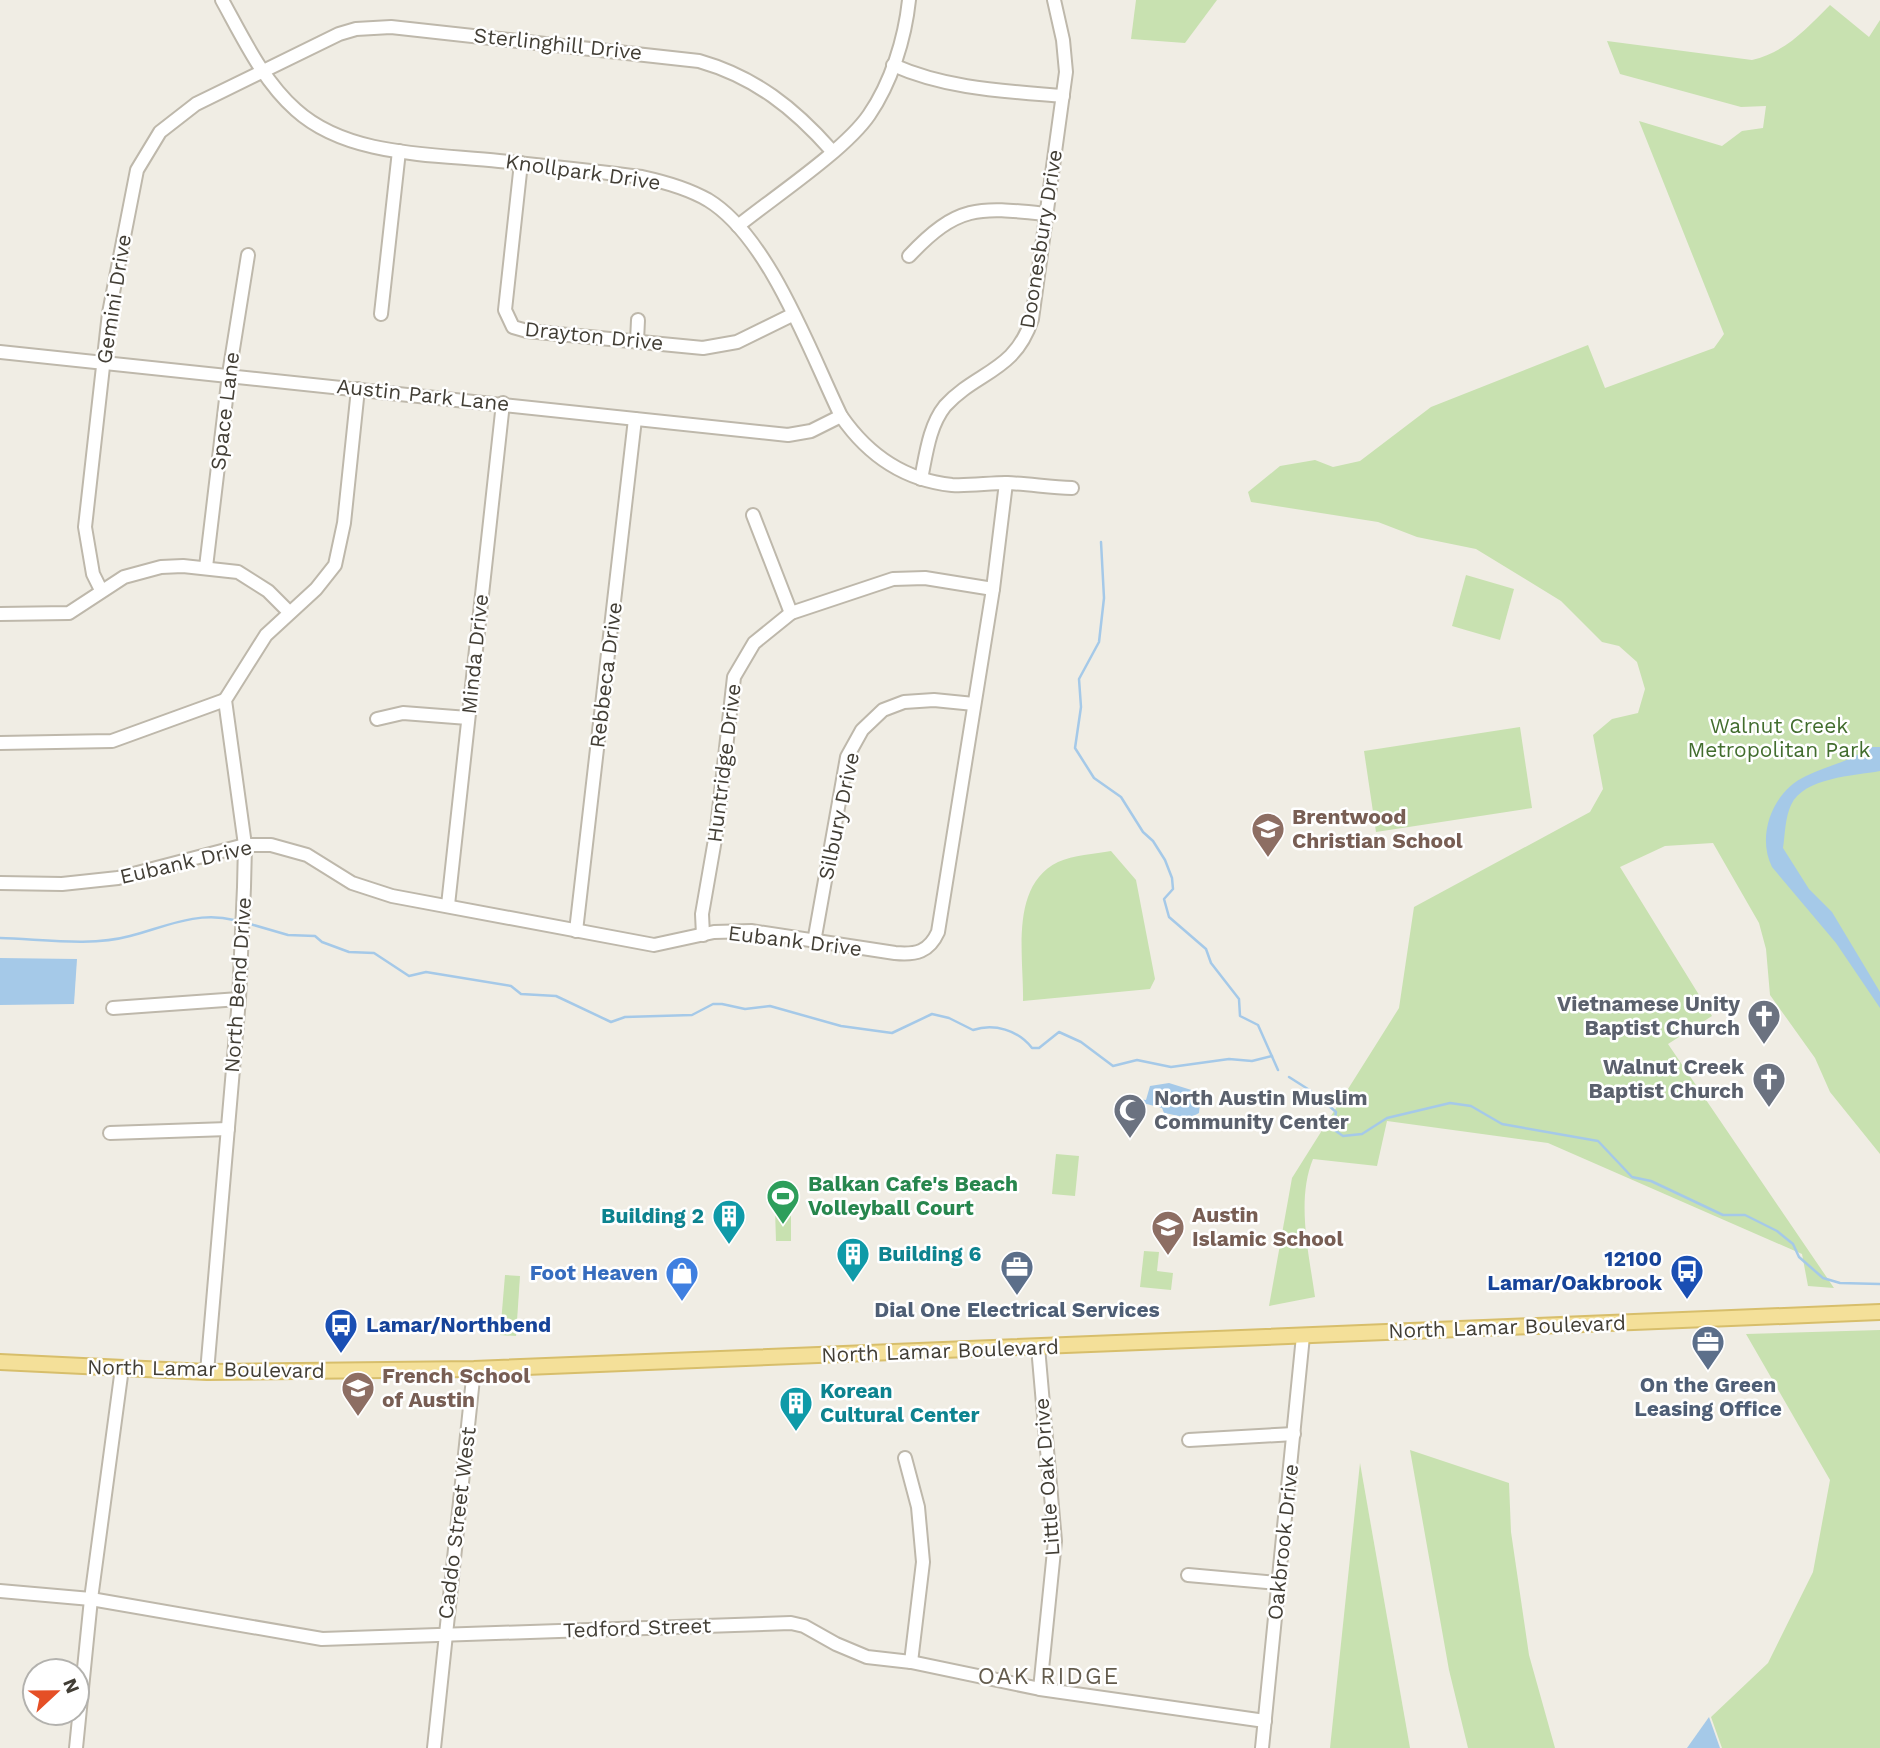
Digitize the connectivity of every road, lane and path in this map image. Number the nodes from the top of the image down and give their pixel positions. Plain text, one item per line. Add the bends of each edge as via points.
1 (222, 0) edge
2 (909, 0) edge
3 (1054, 0) edge
4 (892, 65) junction
5 (263, 71) junction
6 (1063, 96) junction
7 (399, 151) junction
8 (832, 151) junction
9 (521, 163) junction
10 (1046, 214) junction
11 (738, 226) junction
12 (248, 255) dead end
13 (909, 256) dead end
14 (381, 314) dead end
15 (792, 314) junction
16 (638, 320) dead end
17 (637, 341) junction
18 (0, 352) edge
19 (103, 363) junction
20 (229, 374) junction
21 (358, 389) junction
22 (503, 403) junction
23 (841, 416) junction
24 (635, 419) junction
25 (921, 479) junction
26 (1006, 483) junction
27 (1072, 488) dead end
28 (753, 515) dead end
29 (206, 567) junction
30 (993, 589) junction
31 (101, 590) junction
32 (289, 612) junction
33 (791, 613) junction
34 (0, 614) edge
35 (225, 699) junction
36 (974, 704) junction
37 (468, 718) junction
38 (377, 719) dead end
39 (0, 743) edge
40 (245, 845) junction
41 (0, 883) edge
42 (448, 905) junction
43 (576, 931) junction
44 (703, 935) junction
45 (814, 942) junction
46 (239, 999) junction
47 (113, 1008) dead end
48 (228, 1129) junction
49 (110, 1133) dead end
50 (1880, 1312) edge
51 (1303, 1336) junction
52 (1038, 1348) junction
53 (0, 1362) edge
54 (122, 1368) junction
55 (474, 1369) junction
56 (207, 1371) junction
57 (1294, 1434) junction
58 (1189, 1440) dead end
59 (905, 1458) dead end
60 (1188, 1575) dead end
61 (1278, 1583) junction
62 (0, 1591) edge
63 (91, 1599) junction
64 (444, 1634) junction
65 (911, 1662) junction
66 (1040, 1689) junction
67 (1265, 1721) junction
68 (76, 1748) edge
69 (434, 1748) edge
70 (1262, 1748) edge

1 - 5 street, Knollpark Drive
2 - 4 street
3 - 6 street, Doonesbury Drive via 1066,57
4 - 6 street via 953,86
4 - 8 street via 869,116
5 - 7 street, Knollpark Drive via 295,110 318,127
5 - 8 street, Sterlinghill Drive via 339,33 391,27 672,56 744,76 793,109
5 - 19 street, Gemini Drive via 187,110 148,148 137,170
6 - 10 street, Doonesbury Drive
7 - 9 street, Knollpark Drive
7 - 14 street
8 - 11 street
9 - 11 street, Knollpark Drive via 668,183 708,200
9 - 17 street, Drayton Drive via 507,320 527,331
10 - 13 street via 999,209 968,212 940,226
10 - 25 street, Doonesbury Drive via 1029,331 1002,367 945,407 930,437
11 - 15 street, Knollpark Drive via 769,268
12 - 20 street, Space Lane
15 - 17 street, Drayton Drive via 721,346
15 - 23 street, Knollpark Drive
16 - 17 street
18 - 19 street, Austin Park Lane
19 - 20 street, Austin Park Lane
19 - 31 street, Gemini Drive via 85,527 93,574
20 - 21 street, Austin Park Lane
20 - 29 street, Space Lane
21 - 22 street, Austin Park Lane
21 - 32 street via 335,565
22 - 24 street, Austin Park Lane
22 - 37 street, Minda Drive
23 - 24 street, Austin Park Lane via 788,435
23 - 25 street, Knollpark Drive via 873,454
24 - 43 street, Rebbeca Drive
25 - 26 street, Knollpark Drive via 953,485
26 - 27 street, Knollpark Drive
26 - 30 street, Eubank Drive
28 - 33 street
29 - 31 street via 142,570
29 - 32 street via 238,572 254,580
30 - 33 street, Huntridge Drive via 925,578 893,579
30 - 36 street, Eubank Drive
31 - 34 street via 69,613
32 - 35 street via 266,635
33 - 44 street, Huntridge Drive via 754,643 734,677
35 - 39 street via 112,741
35 - 40 street, North Bend Drive
36 - 45 street, Silbury Drive via 904,702 883,710 862,730 847,757
36 - 45 street, Eubank Drive via 938,932 932,945 908,954
37 - 38 street via 403,713
37 - 42 street, Minda Drive
40 - 41 street, Eubank Drive via 118,878 62,884
40 - 42 street, Eubank Drive via 284,847 370,890
40 - 46 street, North Bend Drive
42 - 43 street, Eubank Drive
43 - 44 street, Eubank Drive via 654,945
44 - 45 street, Eubank Drive via 751,931
46 - 47 street
46 - 48 street, North Bend Drive
48 - 49 street
48 - 56 street, North Bend Drive
50 - 51 main road, North Lamar Boulevard
51 - 52 main road, North Lamar Boulevard
51 - 57 street, Oakbrook Drive
52 - 55 main road, North Lamar Boulevard
52 - 66 street, Little Oak Drive via 1055,1541
53 - 54 main road, North Lamar Boulevard
54 - 56 main road, North Lamar Boulevard
54 - 63 street
55 - 56 main road, North Lamar Boulevard
55 - 64 street, Caddo Street West
57 - 58 street
57 - 61 street, Oakbrook Drive
59 - 65 street via 918,1507 923,1562
60 - 61 street
61 - 67 street, Oakbrook Drive
62 - 63 street, Tedford Street
63 - 64 street, Tedford Street via 322,1639
63 - 68 street
64 - 65 street, Tedford Street via 791,1623 867,1657
64 - 69 street, Caddo Street West
65 - 66 street, Tedford Street
66 - 67 street, Tedford Street
67 - 70 street, Oakbrook Drive

